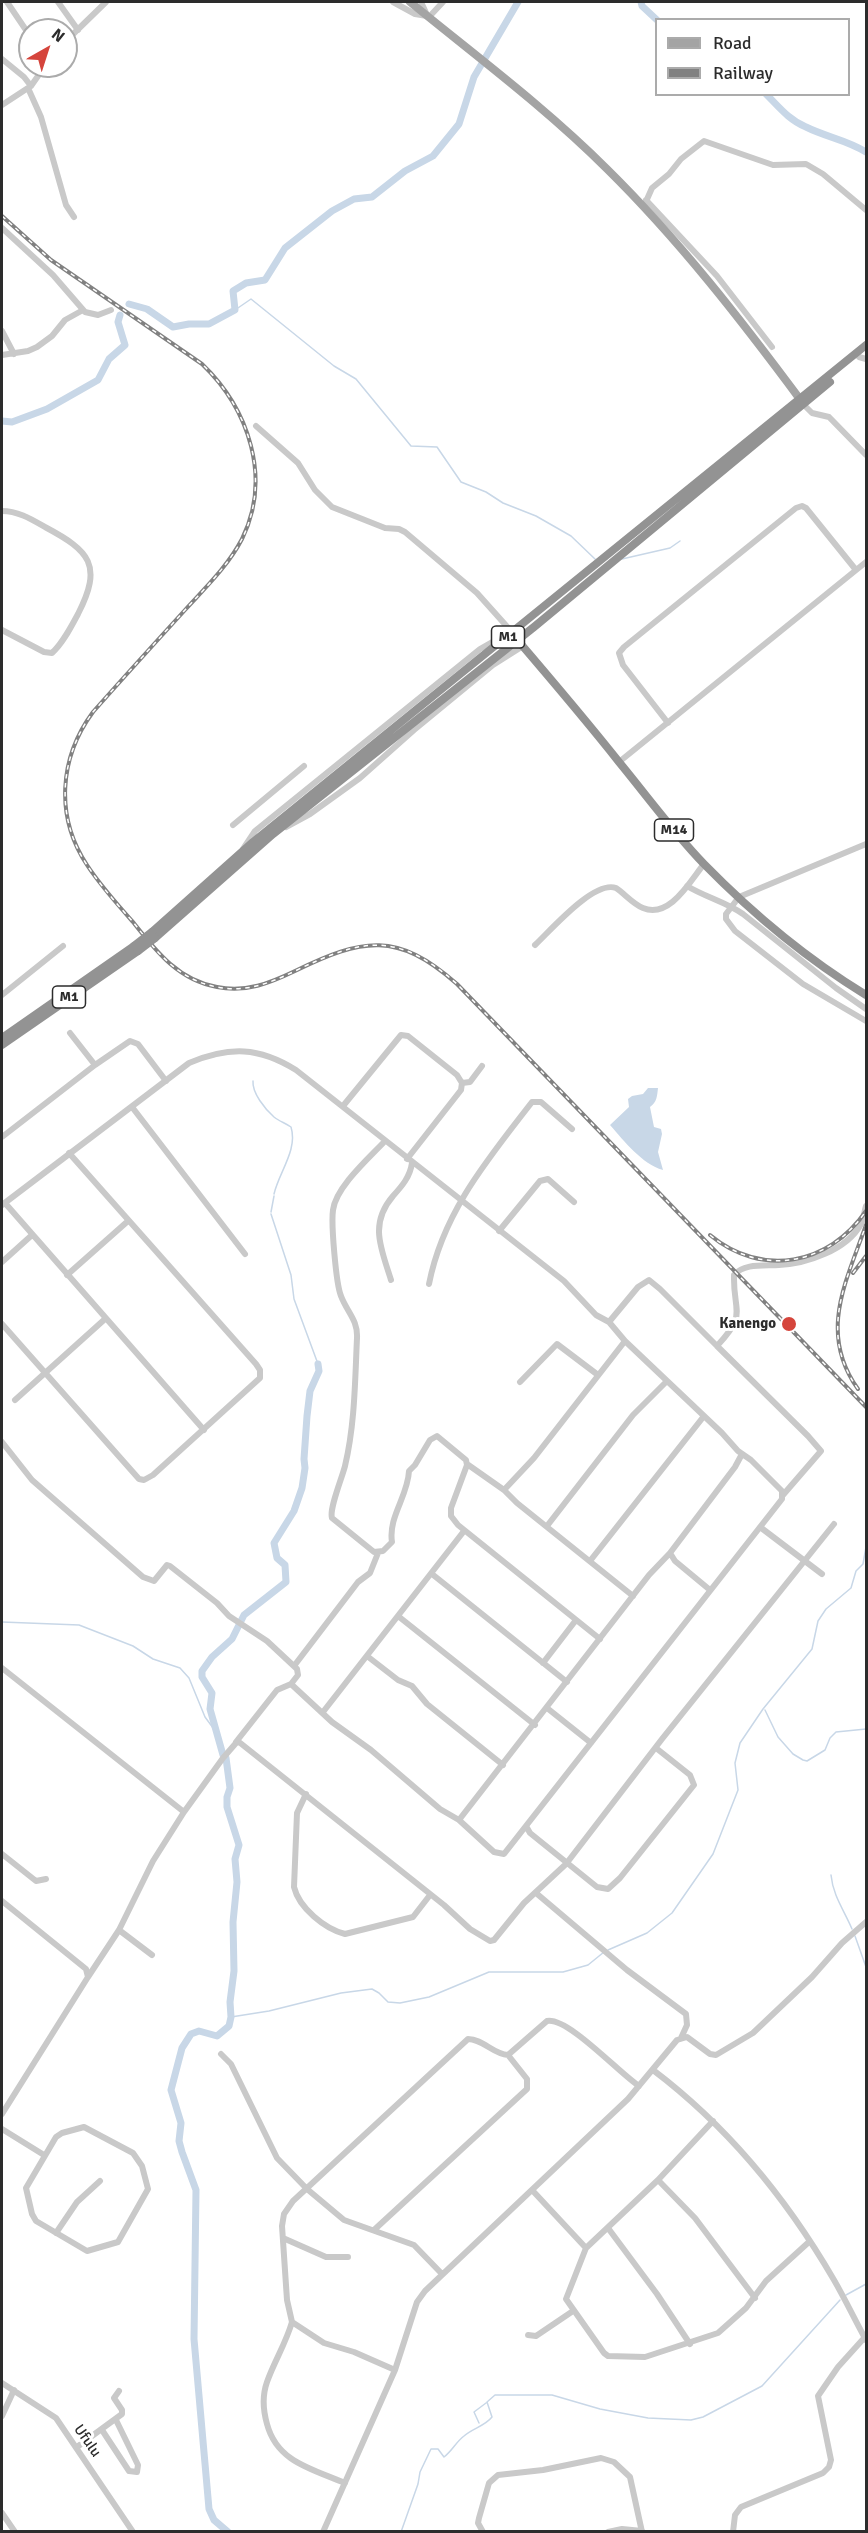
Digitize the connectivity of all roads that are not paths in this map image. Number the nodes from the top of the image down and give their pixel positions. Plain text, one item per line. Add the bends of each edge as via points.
1 (7, 2) edge
2 (58, 2) edge
3 (106, 2) edge
4 (393, 2) edge
5 (410, 2) edge
6 (421, 2) edge
7 (443, 2) edge
8 (429, 17) junction
9 (18, 18) edge
10 (69, 18) edge
11 (78, 30) edge
12 (2, 59) edge
13 (36, 78) edge
14 (29, 87) junction
15 (2, 105) edge
16 (645, 203) junction
17 (867, 210) edge
18 (74, 217) dead end
19 (2, 228) edge
20 (82, 310) junction
21 (111, 310) dead end
22 (2, 331) edge
23 (867, 345) edge
24 (772, 347) dead end
25 (867, 350) edge
26 (14, 354) junction
27 (2, 356) edge
28 (863, 358) edge
29 (802, 402) junction
30 (256, 426) dead end
31 (866, 452) edge
32 (2, 511) edge
33 (867, 562) edge
34 (856, 570) junction
35 (2, 630) edge
36 (516, 637) junction
37 (668, 723) junction
38 (620, 762) junction
39 (304, 766) dead end
40 (233, 825) dead end
41 (867, 844) edge
42 (704, 864) junction
43 (687, 886) junction
44 (739, 897) junction
45 (731, 905) junction
46 (154, 935) junction
47 (536, 945) dead end
48 (63, 946) dead end
49 (136, 949) junction
50 (828, 976) junction
51 (2, 995) edge
52 (867, 995) edge
53 (864, 1007) edge
54 (856, 1016) junction
55 (867, 1021) edge
56 (70, 1033) dead end
57 (2, 1038) edge
58 (2, 1045) edge
59 (95, 1065) junction
60 (483, 1066) dead end
61 (166, 1081) junction
62 (462, 1083) junction
63 (343, 1106) junction
64 (132, 1107) junction
65 (572, 1129) dead end
66 (2, 1137) edge
67 (385, 1141) junction
68 (69, 1153) junction
69 (409, 1161) junction
70 (460, 1199) junction
71 (574, 1202) dead end
72 (3, 1204) edge
73 (867, 1206) edge
74 (128, 1221) junction
75 (499, 1231) junction
76 (32, 1235) junction
77 (245, 1254) dead end
78 (2, 1262) edge
79 (67, 1275) junction
80 (391, 1280) dead end
81 (429, 1284) dead end
82 (105, 1319) junction
83 (609, 1322) junction
84 (2, 1324) edge
85 (625, 1341) junction
86 (717, 1346) junction
87 (45, 1373) junction
88 (598, 1375) junction
89 (667, 1381) junction
90 (520, 1382) dead end
91 (15, 1400) dead end
92 (704, 1416) junction
93 (204, 1430) junction
94 (2, 1442) edge
95 (742, 1454) junction
96 (467, 1464) junction
97 (504, 1490) junction
98 (783, 1496) junction
99 (834, 1524) dead end
100 (547, 1526) junction
101 (760, 1527) junction
102 (464, 1531) junction
103 (378, 1553) junction
104 (670, 1554) junction
105 (590, 1561) junction
106 (806, 1562) junction
107 (432, 1574) junction
108 (822, 1574) dead end
109 (710, 1590) junction
110 (633, 1596) junction
111 (398, 1616) junction
112 (576, 1620) junction
113 (600, 1639) junction
114 (367, 1656) junction
115 (543, 1663) junction
116 (294, 1666) junction
117 (2, 1668) edge
118 (567, 1682) junction
119 (291, 1684) junction
120 (547, 1708) junction
121 (322, 1712) junction
122 (534, 1725) junction
123 (236, 1743) junction
124 (591, 1743) junction
125 (656, 1748) junction
126 (503, 1765) junction
127 (306, 1794) junction
128 (184, 1812) junction
129 (459, 1820) junction
130 (526, 1826) junction
131 (2, 1854) edge
132 (566, 1864) junction
133 (46, 1879) dead end
134 (536, 1893) junction
135 (430, 1895) junction
136 (2, 1901) edge
137 (867, 1922) edge
138 (119, 1930) junction
139 (152, 1955) dead end
140 (88, 1977) junction
141 (681, 2038) junction
142 (221, 2054) dead end
143 (508, 2055) junction
144 (652, 2070) junction
145 (639, 2086) junction
146 (2, 2114) edge
147 (713, 2121) junction
148 (2, 2129) edge
149 (44, 2155) junction
150 (658, 2180) junction
151 (100, 2181) dead end
152 (307, 2189) junction
153 (532, 2190) junction
154 (608, 2228) junction
155 (374, 2230) junction
156 (56, 2233) junction
157 (283, 2238) junction
158 (810, 2241) junction
159 (586, 2248) junction
160 (348, 2257) dead end
161 (442, 2274) junction
162 (754, 2298) junction
163 (573, 2311) junction
164 (292, 2322) junction
165 (528, 2335) dead end
166 (866, 2338) edge
167 (690, 2344) junction
168 (395, 2370) junction
169 (2, 2383) edge
170 (14, 2390) junction
171 (119, 2391) dead end
172 (2, 2416) edge
173 (116, 2420) junction
174 (102, 2430) junction
175 (77, 2447) junction
176 (345, 2484) junction
177 (2, 2513) edge
178 (642, 2531) edge
179 (15, 2532) edge
180 (134, 2532) edge
181 (324, 2532) edge
182 (483, 2532) edge
183 (608, 2532) edge
184 (733, 2532) edge

1 - 9 street
2 - 10 street
3 - 11 street
4 - 8 street
5 - 8 main road
6 - 8 street
7 - 8 street
8 - 16 main road via 562,127
12 - 14 street via 24,77
13 - 14 street
14 - 15 street
14 - 18 street via 66,205
16 - 17 street via 652,188 704,141 773,165 806,164
16 - 24 street via 717,276
16 - 29 main road
19 - 20 street via 53,275
20 - 21 street via 98,315
20 - 26 street via 65,320 37,347
22 - 26 street
23 - 29 highway, M1
25 - 28 highway, M1
26 - 27 street
28 - 29 highway, M1
29 - 31 street via 812,413 829,417
29 - 36 highway, M1
30 - 36 street via 298,463 315,490 332,507 386,528 405,531 477,593
32 - 35 street via 22,515 73,543 88,562 91,582 72,625 52,653
33 - 34 street
34 - 37 street
34 - 37 street via 802,506 624,647 619,653 623,665
36 - 38 highway, M14
36 - 46 highway, M1
36 - 46 highway, M1 via 241,853
37 - 38 street
38 - 42 highway, M14
39 - 40 street
41 - 44 street
42 - 43 street
42 - 44 highway, M14
43 - 45 street
43 - 47 street via 658,910 643,908 611,886 599,888
44 - 45 street
44 - 50 highway, M14
45 - 50 street
45 - 54 street via 726,919 735,931 803,984
46 - 49 highway, M1, bridge
48 - 51 street
49 - 57 highway, M1
49 - 58 highway, M1
50 - 52 highway, M14
50 - 53 street
53 - 54 street
54 - 55 street
56 - 59 street
59 - 61 street via 126,1043 135,1042
59 - 66 street
60 - 62 street via 470,1082
61 - 63 street via 189,1063 213,1054 247,1051 282,1061
61 - 64 street
62 - 63 street via 408,1036 401,1035
62 - 69 street
63 - 67 street
64 - 68 street
64 - 77 street
65 - 70 street via 541,1102 532,1102
67 - 69 street
67 - 103 street via 343,1187 333,1212 339,1290 358,1332 348,1454 331,1515 340,1527
68 - 72 street
68 - 74 street
69 - 70 street
69 - 80 street via 411,1173 385,1206 380,1223 378,1241
70 - 75 street
70 - 81 street via 434,1257
71 - 75 street via 548,1179 540,1181
72 - 76 street
73 - 86 street via 861,1225 828,1252 804,1261 737,1271 737,1321
74 - 79 street
74 - 93 street via 260,1370 259,1380
75 - 83 street
76 - 78 street
76 - 79 street
79 - 82 street
82 - 87 street
82 - 93 street
83 - 85 street
83 - 86 street via 648,1280
84 - 87 street
85 - 88 street
85 - 89 street
86 - 98 street via 821,1451
87 - 91 street
87 - 93 street via 139,1479 153,1475
88 - 90 street via 557,1344
88 - 97 street
89 - 92 street
89 - 100 street via 633,1415
92 - 95 street
92 - 105 street
94 - 116 street via 28,1477 143,1577 154,1581 165,1566 170,1566
95 - 98 street
95 - 104 street
96 - 97 street
96 - 102 street via 451,1508 451,1516
96 - 103 street via 437,1436 430,1440 409,1471 409,1483 392,1523 392,1542
97 - 100 street
98 - 101 street
99 - 106 street
100 - 105 street
101 - 106 street
101 - 109 street
102 - 107 street
102 - 112 street
103 - 116 street via 370,1573 358,1582
104 - 109 street
104 - 110 street
105 - 110 street
106 - 108 street
106 - 125 street
107 - 111 street
107 - 115 street
109 - 124 street
110 - 113 street
111 - 114 street
111 - 122 street
112 - 113 street
112 - 115 street
113 - 118 street
114 - 121 street
114 - 126 street via 412,1686 427,1704
115 - 118 street
116 - 119 street via 299,1672
117 - 128 street
118 - 120 street
119 - 121 street
119 - 123 street via 277,1690
120 - 122 street
120 - 124 street
121 - 129 street via 440,1809
122 - 126 street
123 - 127 street via 246,1745
123 - 128 street
124 - 130 street
125 - 132 street
125 - 132 street via 693,1778 694,1785 683,1800 608,1889 597,1887
126 - 129 street
127 - 135 street
127 - 135 street via 297,1813 294,1887 307,1910 345,1934 413,1917
128 - 138 street via 153,1861
129 - 130 street via 498,1855 508,1851
130 - 132 street
131 - 133 street via 36,1881
132 - 134 street
134 - 135 street via 490,1941
134 - 141 street via 686,2014 687,2025
136 - 140 street via 86,1969
137 - 141 street via 749,2036 716,2055 687,2037
138 - 139 street
138 - 140 street
140 - 146 street
141 - 144 street
142 - 152 street via 231,2064 277,2158
143 - 145 street via 547,2021 557,2021
143 - 152 street via 475,2040 464,2041
143 - 155 street via 527,2079 527,2089
144 - 145 street
144 - 147 street
145 - 153 street
147 - 150 street
147 - 158 street via 780,2199
148 - 149 street
149 - 156 street via 26,2191 34,2219
149 - 156 street via 60,2134 87,2127 133,2153 148,2184 145,2197 116,2244 87,2251
150 - 154 street
150 - 162 street via 695,2218
151 - 156 street via 77,2202
152 - 155 street via 337,2216
152 - 157 street via 287,2207
153 - 159 street
153 - 161 street
154 - 159 street
154 - 167 street
155 - 161 street via 414,2245
157 - 160 street via 326,2257
157 - 164 street
158 - 162 street via 766,2281
158 - 166 street
159 - 163 street via 566,2299
161 - 168 street via 417,2302
162 - 167 street via 728,2326
163 - 165 street via 536,2336
163 - 167 street via 608,2356 645,2357
164 - 168 street via 324,2343
164 - 176 street via 265,2390 263,2411 270,2436 289,2458
166 - 184 street via 838,2367 818,2396 831,2458 829,2467 823,2474 741,2506 735,2515
168 - 176 street
169 - 170 street, Ufulu
170 - 172 street
170 - 175 street, Ufulu via 52,2415
171 - 173 street via 114,2398 123,2412
173 - 174 street
173 - 174 street via 138,2465 137,2472 131,2472
174 - 175 street
175 - 180 street, Ufulu
176 - 181 street
177 - 179 street
178 - 182 street via 630,2477 611,2460 602,2458 498,2475 489,2483 479,2518
178 - 183 street

